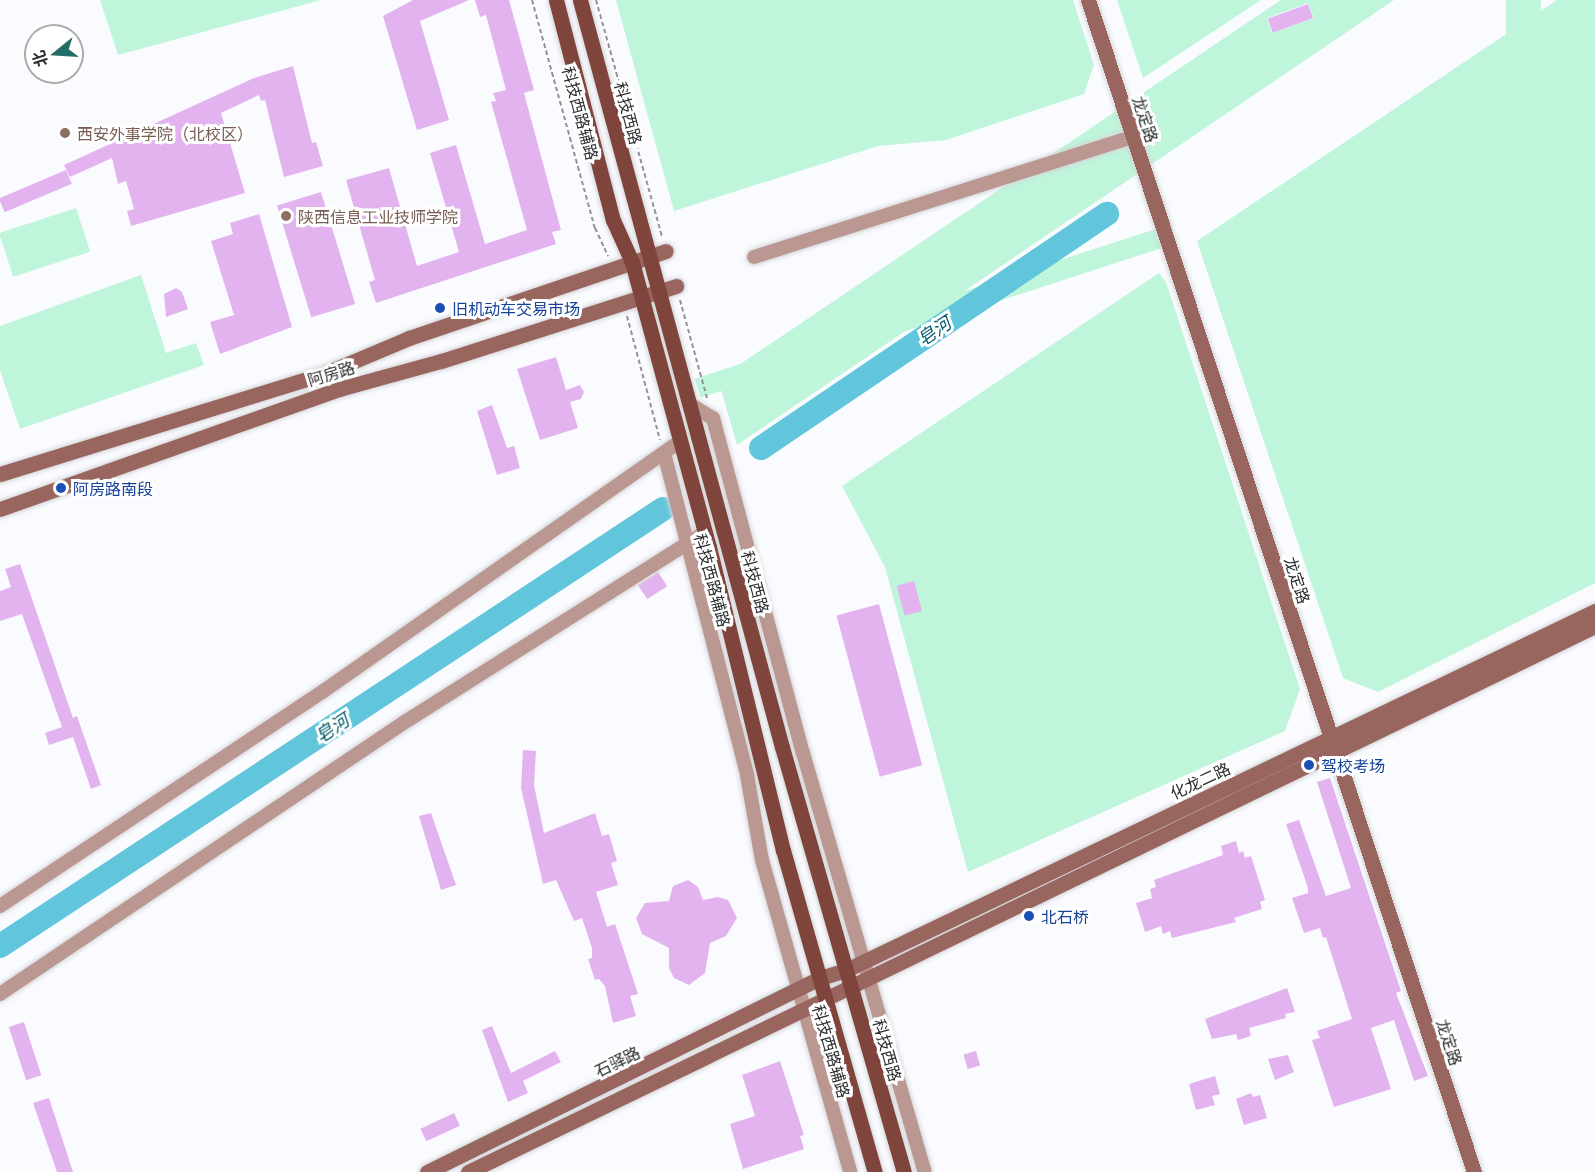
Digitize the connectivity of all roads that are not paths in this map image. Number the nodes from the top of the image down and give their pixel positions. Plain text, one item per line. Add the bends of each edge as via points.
1 (556, 0) edge
2 (580, 0) edge
3 (1088, 0) edge
4 (1133, 137) junction
5 (659, 253) junction
6 (754, 257) dead end
7 (632, 262) junction
8 (676, 286) road end
9 (661, 290) junction
10 (641, 296) junction
11 (691, 405) junction
12 (680, 441) junction
13 (664, 453) junction
14 (0, 474) edge
15 (0, 508) edge
16 (705, 532) junction
17 (687, 544) junction
18 (1595, 611) edge
19 (1595, 626) edge
20 (1334, 745) junction
21 (0, 906) edge
22 (864, 961) junction
23 (846, 970) junction
24 (820, 978) junction
25 (869, 980) junction
26 (798, 989) junction
27 (851, 989) junction
28 (0, 994) edge
29 (826, 999) junction
30 (804, 1011) junction
31 (427, 1172) edge
32 (468, 1172) edge
33 (850, 1172) edge
34 (875, 1172) edge
35 (904, 1172) edge
36 (925, 1172) edge
37 (1474, 1172) edge

1 - 7 main road via 613,220
2 - 5 main road, 科技西路
3 - 4 street, 龙定路
4 - 6 street
4 - 20 street, 龙定路
5 - 7 street, 阿房路
5 - 9 main road, 科技西路
7 - 10 main road
7 - 14 street, 阿房路 via 409,338 326,373
8 - 9 street, 阿房路
9 - 10 street, 阿房路
9 - 11 main road, 科技西路
10 - 12 main road
10 - 15 street, 阿房路 via 441,361 339,389
11 - 22 street via 712,418 802,753
11 - 23 main road, 科技西路
12 - 13 street
12 - 16 main road
13 - 17 street, 科技西路辅路
13 - 21 street via 326,690
16 - 17 street
16 - 24 main road via 783,850
17 - 26 street, 科技西路辅路 via 747,775 762,860
17 - 28 street via 408,720
18 - 20 street, 化龙二路
19 - 20 street, 化龙二路
20 - 22 street, 化龙二路
20 - 25 street, 化龙二路
20 - 37 street, 龙定路
22 - 23 street, 化龙二路
22 - 25 street
23 - 24 street, 化龙二路
23 - 27 main road, 科技西路
24 - 26 street, 石驿路
24 - 29 main road
25 - 27 street, 化龙二路
25 - 36 street
26 - 30 street, 科技西路辅路
26 - 31 street, 石驿路
27 - 29 street
27 - 35 main road, 科技西路
29 - 30 street
29 - 34 main road
30 - 32 street
30 - 33 street, 科技西路辅路

